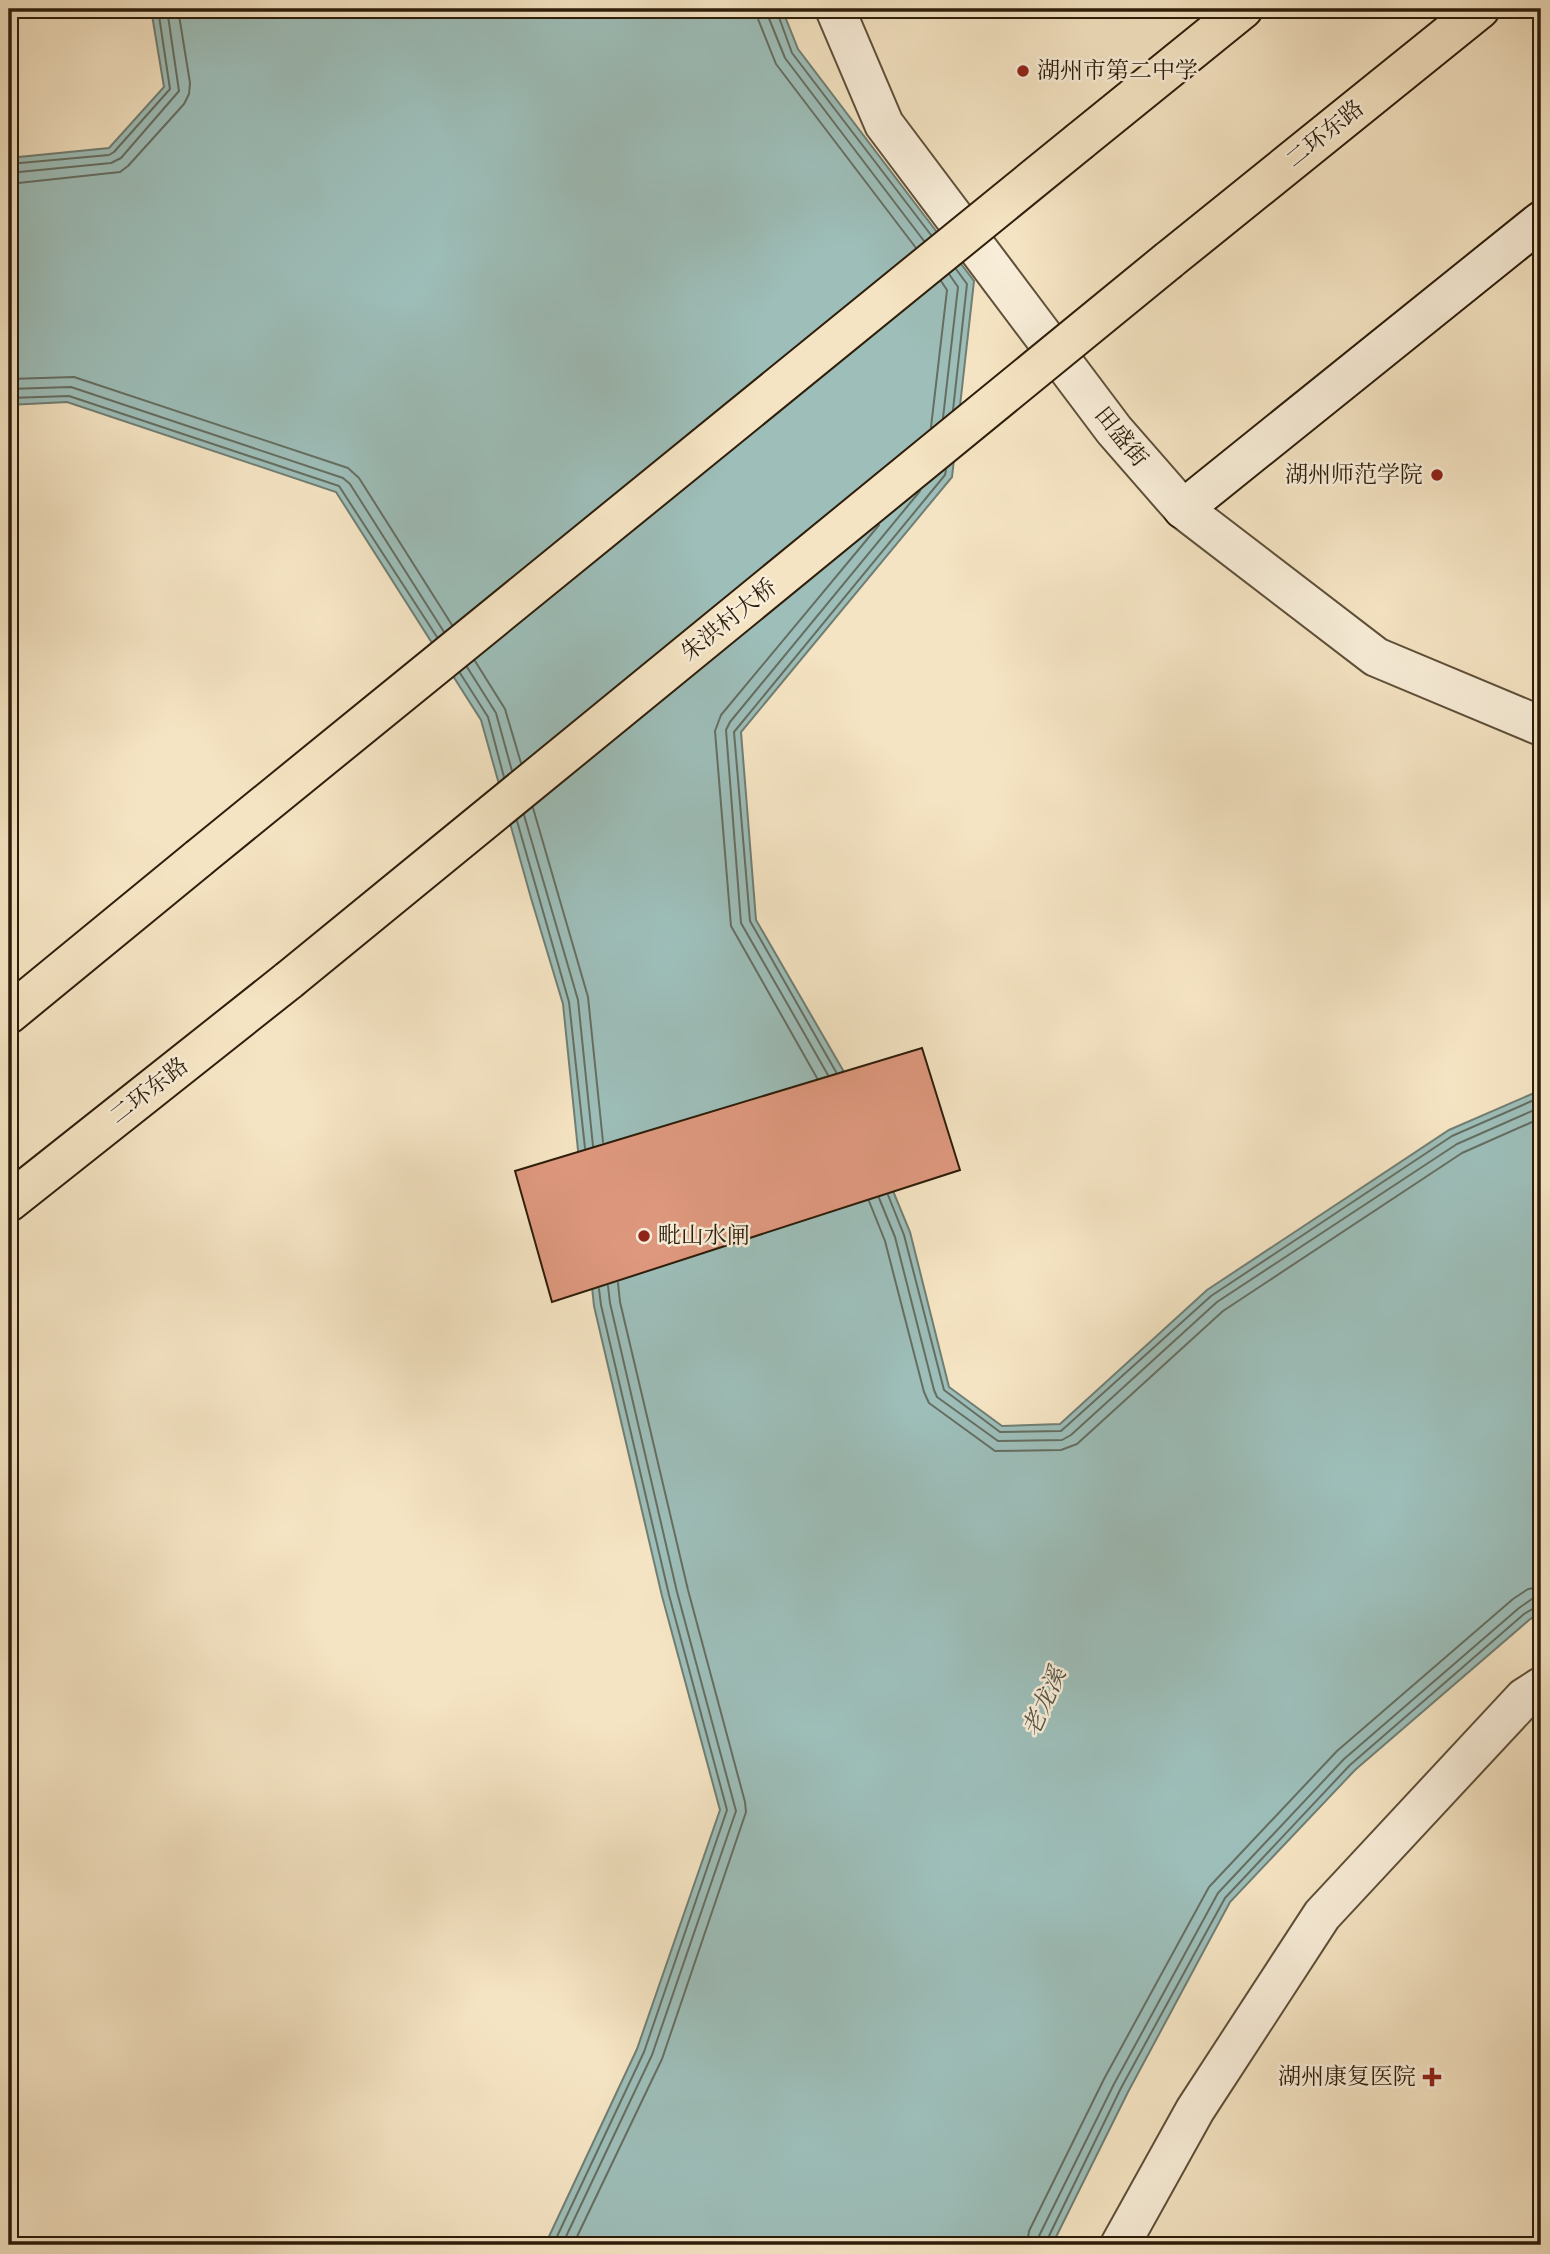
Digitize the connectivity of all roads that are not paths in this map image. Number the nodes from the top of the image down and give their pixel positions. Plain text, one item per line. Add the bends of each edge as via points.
1 (835, 9) edge
2 (1244, 9) edge
3 (1480, 9) edge
4 (1541, 221) edge
5 (1169, 260) joint
6 (1183, 509) junction
7 (1541, 726) edge
8 (289, 980) joint
9 (9, 1014) edge
10 (9, 1202) edge
11 (1541, 1687) edge
12 (1120, 2245) edge

1 - 6 street, 田盛街 via 884,124 1114,430
2 - 9 main road, bridge
3 - 5 main road, 二环东路
4 - 6 street
5 - 8 main road, 朱洪村大桥, bridge
6 - 7 street, 田盛街 via 1376,657
8 - 10 main road, 二环东路
11 - 12 street via 1524,1698 1322,1914 1195,2110

